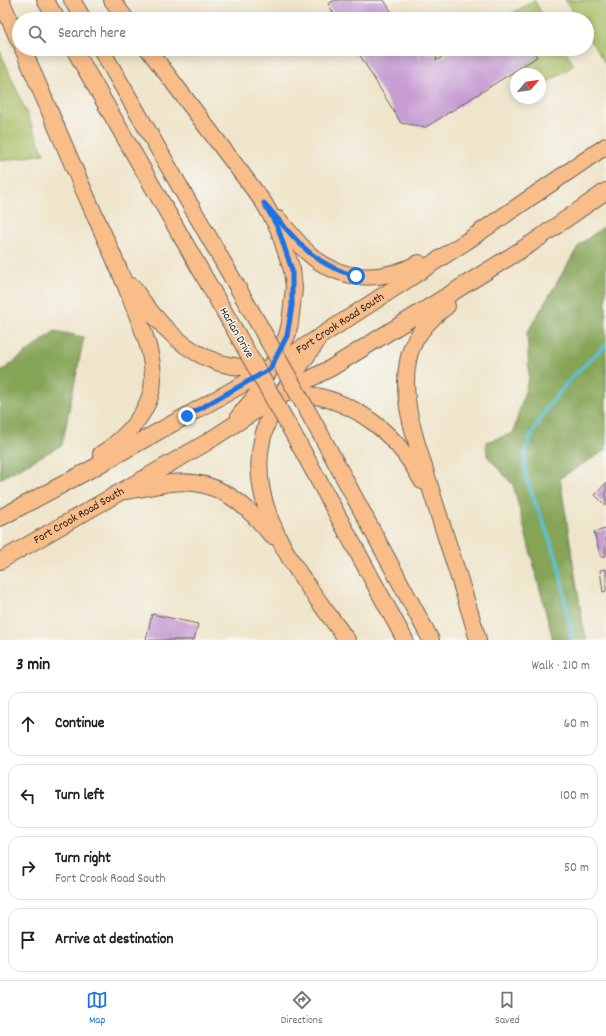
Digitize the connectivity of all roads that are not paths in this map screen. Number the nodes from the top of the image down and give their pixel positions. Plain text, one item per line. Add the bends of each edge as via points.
1 (1, 0) edge
2 (45, 0) edge
3 (72, 0) edge
4 (112, 0) edge
5 (53, 12) edge
6 (79, 12) edge
7 (121, 12) edge
8 (12, 25) edge
9 (26, 56) edge
10 (78, 56) edge
11 (104, 56) edge
12 (153, 56) edge
13 (606, 146) edge
14 (606, 191) edge
15 (264, 203) junction
16 (502, 216) junction
17 (532, 243) junction
18 (117, 263) junction
19 (323, 333) junction
20 (355, 353) junction
21 (298, 368) junction
22 (270, 369) junction
23 (270, 394) junction
24 (187, 416) junction
25 (229, 428) junction
26 (118, 492) junction
27 (1, 517) edge
28 (440, 519) junction
29 (290, 558) junction
30 (0, 561) edge
31 (347, 640) edge
32 (405, 640) edge
33 (431, 640) edge
34 (478, 640) edge

1 - 8 main road
2 - 5 main road
3 - 6 main road
4 - 7 main road
9 - 18 main road
10 - 23 main road, Harlan Drive, bridge
11 - 33 main road, Harlan Drive, bridge via 321,435
12 - 15 main road
13 - 16 main road, Fort Crook Road South
14 - 17 main road, Fort Crook Road South
15 - 16 main road via 307,252 322,263 338,271 374,278 406,270
15 - 22 main road via 278,228 287,252 294,288 287,336
16 - 19 main road, Fort Crook Road South
17 - 20 main road, Fort Crook Road South
17 - 28 main road via 430,319 416,337 410,350 406,373 407,403
18 - 22 main road via 153,314 186,346 220,363
18 - 27 main road via 148,345 153,381 150,398 132,427 109,449
19 - 21 main road
19 - 22 main road, Fort Crook Road South
20 - 21 main road via 327,363
20 - 23 main road, Fort Crook Road South via 331,368
21 - 22 main road
21 - 23 main road
22 - 23 main road
22 - 24 main road, Fort Crook Road South
23 - 24 main road via 226,401
23 - 25 main road, Fort Crook Road South
23 - 25 main road
23 - 28 main road via 303,393 332,400 375,423 389,435 415,468
23 - 29 main road via 272,412 260,465 263,496 277,535
23 - 32 main road, Harlan Drive, bridge
24 - 27 main road, Fort Crook Road South
25 - 26 main road, Fort Crook Road South
26 - 29 main road via 172,483 192,482 210,486 228,493 248,508
26 - 30 main road, Fort Crook Road South
28 - 34 main road
29 - 31 main road

